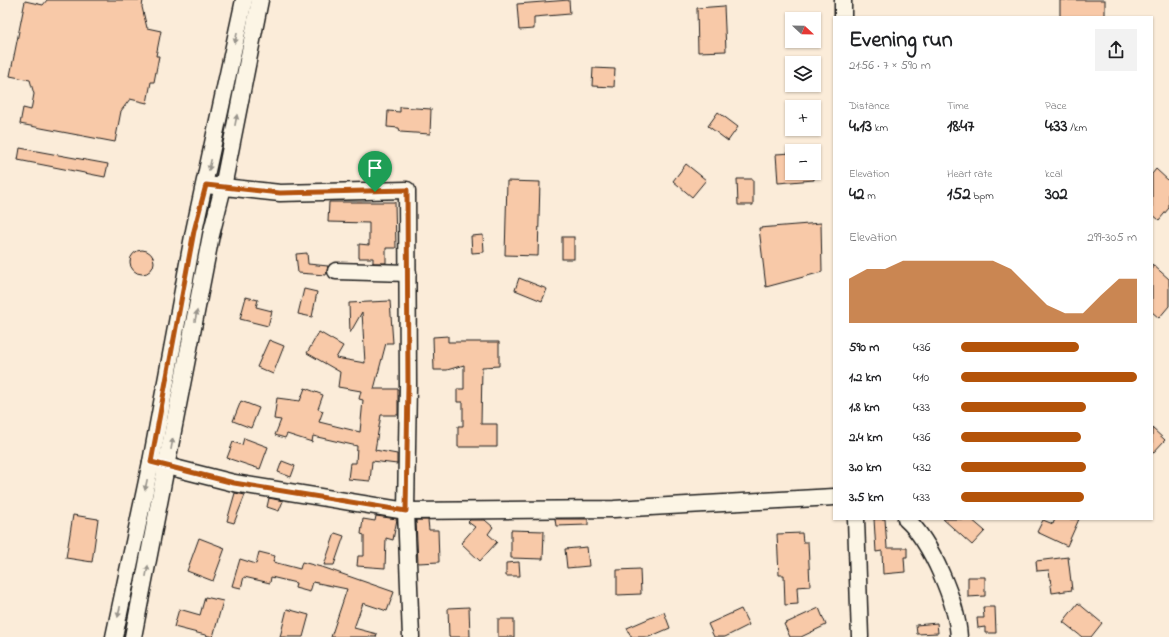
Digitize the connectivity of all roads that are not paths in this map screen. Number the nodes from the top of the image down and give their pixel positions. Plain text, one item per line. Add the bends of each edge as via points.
1 (244, 0) edge
2 (260, 0) edge
3 (843, 0) edge
4 (843, 16) edge
5 (206, 185) junction
6 (223, 187) junction
7 (336, 271) dead end
8 (408, 273) junction
9 (151, 462) junction
10 (167, 466) junction
11 (833, 497) edge
12 (406, 511) junction
13 (856, 520) edge
14 (907, 520) edge
15 (114, 637) edge
16 (134, 637) edge
17 (411, 637) edge
18 (860, 637) edge
19 (959, 637) edge

1 -> 5 street
6 -> 2 street
3 - 4 street
5 - 6 street
5 - 9 street via 194,231
6 - 8 street via 280,193 407,190
10 -> 6 street
7 - 8 street
8 - 12 street
9 - 10 street
9 -> 15 street
10 - 12 street via 234,483
16 -> 10 street
11 - 12 street via 621,509
12 - 17 street
13 - 18 street
14 - 19 street via 918,531 948,589

